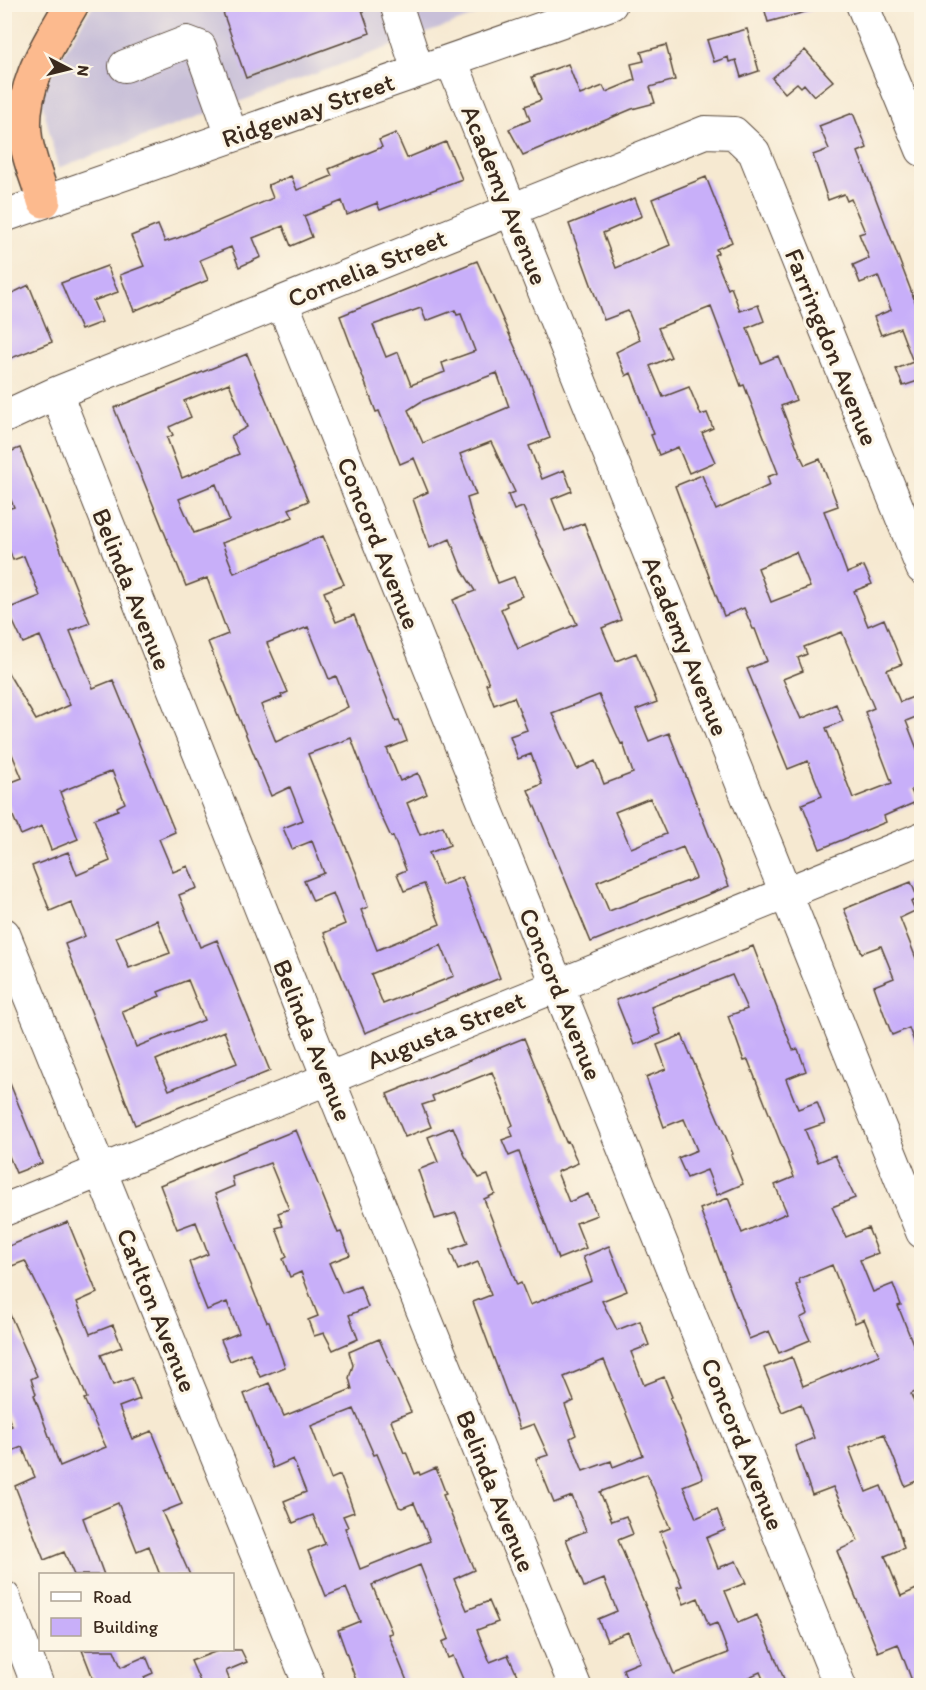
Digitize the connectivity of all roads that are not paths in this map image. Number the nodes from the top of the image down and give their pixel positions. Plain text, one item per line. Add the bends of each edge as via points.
1 (72, 4) edge
2 (396, 4) edge
3 (611, 4) edge
4 (862, 4) edge
5 (451, 60) junction
6 (125, 66) dead end
7 (418, 71) junction
8 (734, 133) joint
9 (232, 136) junction
10 (921, 150) edge
11 (44, 201) junction
12 (512, 210) junction
13 (4, 216) edge
14 (282, 302) junction
15 (56, 393) junction
16 (4, 417) edge
17 (921, 568) edge
18 (921, 838) edge
19 (784, 893) junction
20 (4, 934) edge
21 (558, 985) junction
22 (328, 1078) junction
23 (100, 1170) junction
24 (4, 1210) edge
25 (921, 1232) edge
26 (4, 1597) edge
27 (38, 1686) edge
28 (310, 1686) edge
29 (575, 1686) edge
30 (840, 1686) edge

1 - 11 highway via 27,90 25,134
2 - 7 street
3 - 5 street, Ridgeway Street
4 - 10 street
5 - 7 street, Ridgeway Street
5 - 12 street, Academy Avenue
6 - 9 street via 188,42 200,47
7 - 9 street, Ridgeway Street
8 - 12 street, Cornelia Street via 705,132
8 - 17 street, Farringdon Avenue via 754,152
9 - 11 street, Ridgeway Street
11 - 13 street, Ridgeway Street
12 - 14 street, Cornelia Street
12 - 19 street, Academy Avenue
14 - 15 street, Cornelia Street
14 - 21 street, Concord Avenue
15 - 16 street, Cornelia Street
15 - 22 street, Belinda Avenue
18 - 19 street, Augusta Street
19 - 21 street, Augusta Street
19 - 25 street, Academy Avenue
20 - 23 street, Carlton Avenue
21 - 22 street, Augusta Street
21 - 30 street, Concord Avenue
22 - 23 street, Augusta Street
22 - 29 street, Belinda Avenue
23 - 24 street, Augusta Street
23 - 28 street, Carlton Avenue
26 - 27 street

